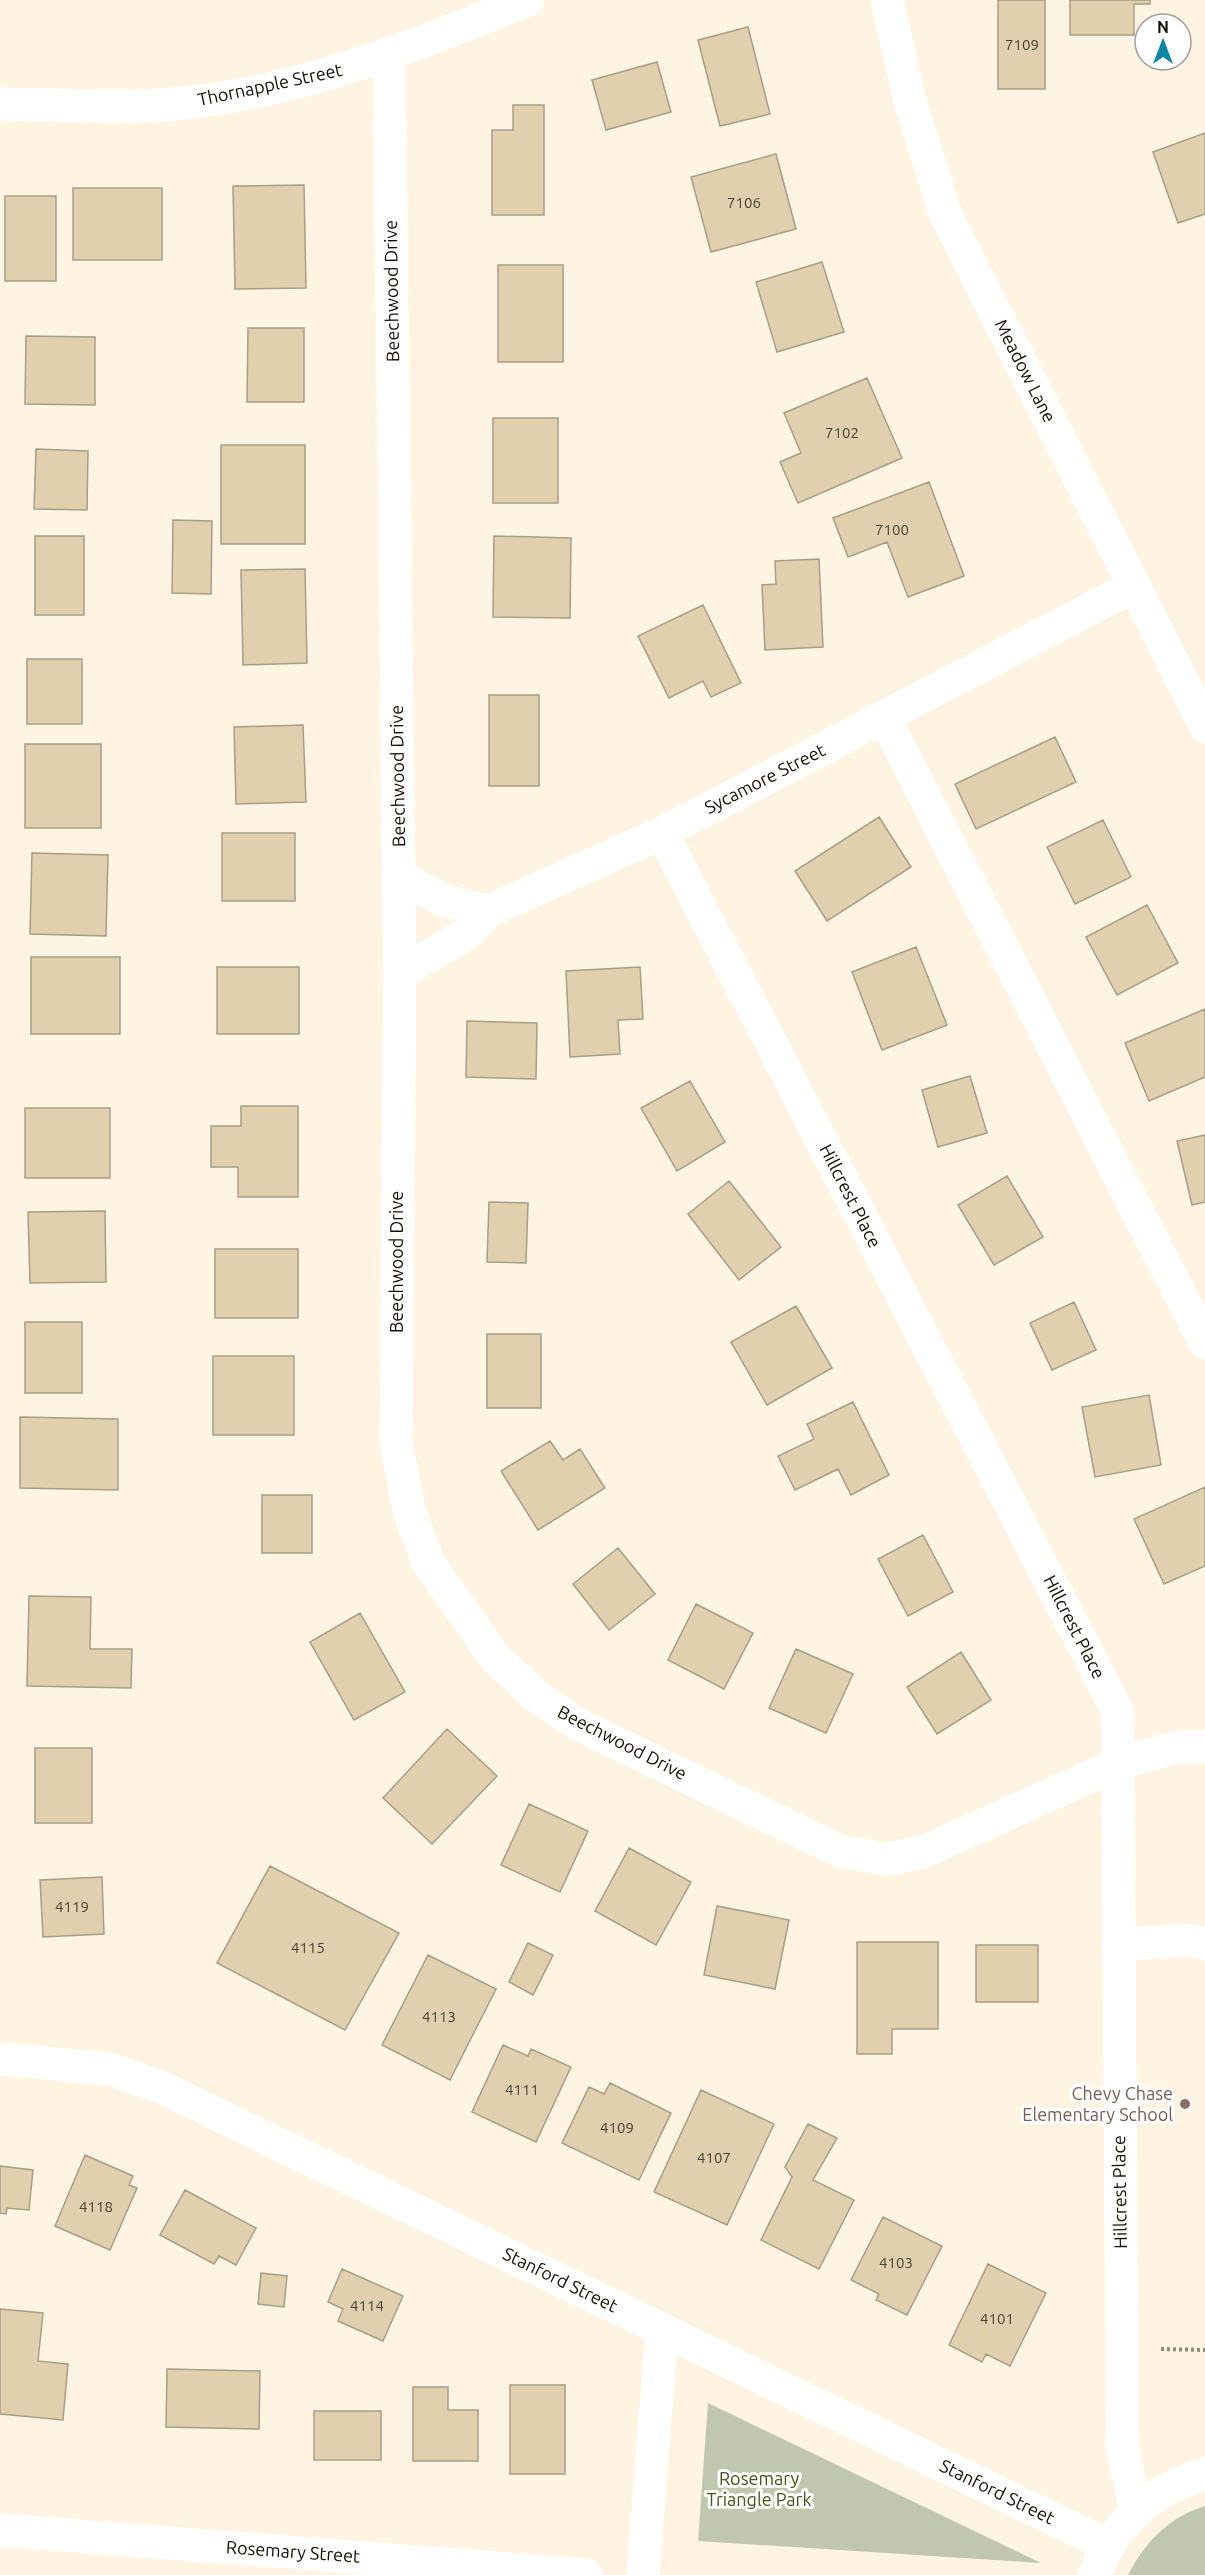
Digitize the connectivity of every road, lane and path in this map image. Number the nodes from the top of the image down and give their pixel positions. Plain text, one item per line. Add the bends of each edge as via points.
1 (528, 0) edge
2 (887, 0) edge
3 (389, 56) junction
4 (0, 104) edge
5 (1134, 586) junction
6 (885, 718) junction
7 (1205, 726) edge
8 (662, 832) junction
9 (399, 876) junction
10 (488, 911) junction
11 (400, 973) junction
12 (1205, 1343) edge
13 (1205, 1747) edge
14 (1120, 1763) junction
15 (1205, 1944) edge
16 (1118, 1945) junction
17 (0, 2059) edge
18 (662, 2329) junction
19 (1161, 2349) dead end
20 (1205, 2350) edge
21 (1205, 2474) edge
22 (1136, 2510) junction
23 (0, 2530) edge
24 (1107, 2545) junction
25 (586, 2575) edge
26 (643, 2575) edge
27 (1094, 2575) edge

1 - 3 street, Thornapple Street
2 - 5 street, Meadow Lane via 911,105 946,216
3 - 4 street, Thornapple Street via 313,79 170,105
3 - 9 street, Beechwood Drive
5 - 6 street, Sycamore Street
5 - 7 street, Meadow Lane
6 - 8 street, Sycamore Street
6 - 12 street
8 - 10 street, Sycamore Street
8 - 14 street, Hillcrest Place via 1118,1712
9 - 10 street via 445,902
9 - 11 street, Beechwood Drive
10 - 11 street, Sycamore Street via 465,935
11 - 14 street, Beechwood Drive via 396,1443 409,1510 428,1562 495,1658 535,1695 577,1724 842,1852 866,1857 889,1859 922,1852
13 - 14 street, Beechwood Drive via 1177,1747
14 - 16 street, Hillcrest Place
15 - 16 street via 1187,1940
16 - 22 street, Hillcrest Place via 1122,2447
17 - 18 street, Stanford Street via 110,2069 163,2088
18 - 24 street, Stanford Street
18 - 26 street
19 - 20 path
21 - 22 street via 1176,2483
22 - 24 street
23 - 25 street, Rosemary Street
24 - 27 street

